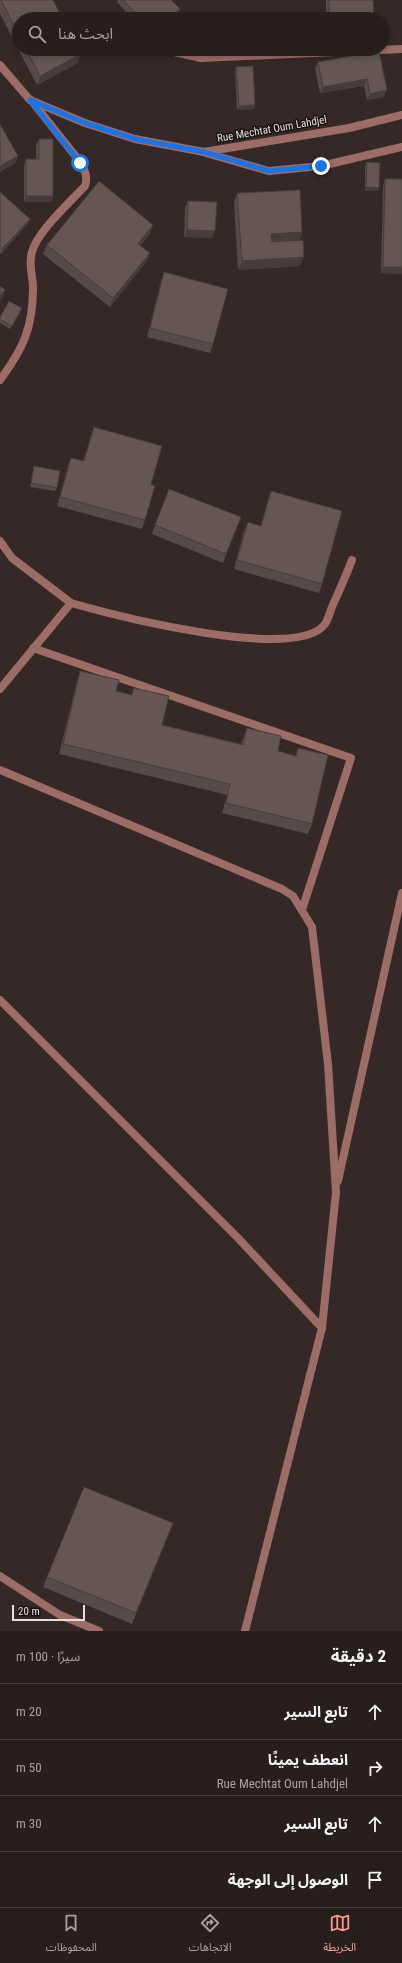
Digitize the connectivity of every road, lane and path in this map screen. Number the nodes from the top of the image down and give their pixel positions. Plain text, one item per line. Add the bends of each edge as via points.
1 (402, 49) edge
2 (390, 50) edge
3 (192, 56) edge
4 (246, 56) edge
5 (0, 65) edge
6 (30, 100) junction
7 (402, 115) edge
8 (402, 147) edge
9 (204, 152) junction
10 (0, 380) edge
11 (0, 541) edge
12 (352, 560) dead end
13 (71, 603) junction
14 (33, 648) junction
15 (0, 689) edge
16 (0, 770) edge
17 (402, 893) edge
18 (302, 910) junction
19 (0, 1000) edge
20 (336, 1192) junction
21 (322, 1328) junction
22 (0, 1576) edge
23 (99, 1631) edge
24 (244, 1631) edge

1 - 2 street
3 - 4 street
5 - 6 street, Rue Mechtat Oum Lahdjel
6 - 9 street, Rue Mechtat Oum Lahdjel via 85,123 135,139
6 - 10 street via 80,163 86,181 85,186 38,239 32,251 31,324 17,357
7 - 9 street, Rue Mechtat Oum Lahdjel via 349,128
8 - 9 street via 321,166 269,171
11 - 13 street via 12,558
12 - 13 street via 325,624 312,634 295,638 258,639 225,636 103,613
13 - 14 street
14 - 15 street
14 - 18 street via 351,758
16 - 18 street via 282,889 293,896
17 - 20 street
18 - 20 street via 312,927 328,1064
19 - 21 street via 238,1238
20 - 21 street
21 - 24 street
22 - 23 street via 60,1615

